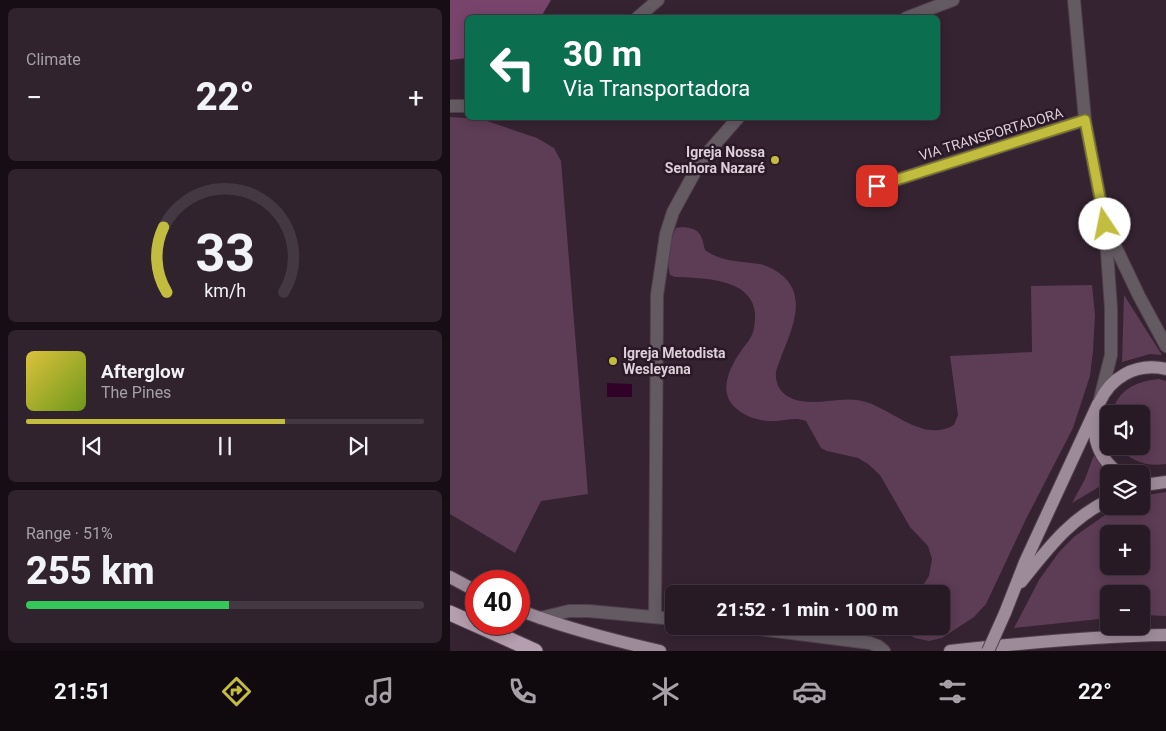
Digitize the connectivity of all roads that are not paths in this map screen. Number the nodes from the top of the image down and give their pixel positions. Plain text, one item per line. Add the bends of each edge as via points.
1 (658, 0) edge
2 (953, 0) edge
3 (1074, 0) edge
4 (640, 15) edge
5 (914, 15) edge
6 (450, 106) edge
7 (465, 106) edge
8 (736, 120) edge
9 (1085, 120) junction
10 (877, 186) dead end
11 (1105, 224) junction
12 (1166, 346) edge
13 (1166, 369) edge
14 (1098, 404) junction
15 (1112, 465) edge
16 (1166, 482) edge
17 (1150, 484) edge
18 (1100, 505) edge
19 (450, 577) edge
20 (465, 585) edge
21 (1014, 592) junction
22 (450, 613) edge
23 (530, 614) edge
24 (655, 616) junction
25 (540, 618) junction
26 (665, 618) edge
27 (806, 635) edge
28 (1166, 635) edge
29 (535, 651) edge
30 (660, 651) edge
31 (884, 651) edge
32 (950, 651) edge
33 (988, 651) edge

1 - 4 street
2 - 5 street
3 - 9 street
6 - 7 street
8 - 24 street via 696,170 673,212 666,234 657,295
9 - 10 street, VIA TRANSPORTADORA
9 - 11 street
11 - 12 street
11 - 14 street via 1112,332 1111,355
13 - 14 main road via 1139,368 1122,376 1108,388
14 - 15 main road via 1094,422 1096,440
14 - 21 main road
16 - 17 main road
18 - 21 main road via 1052,543
19 - 20 main road
21 - 33 main road, bridge
22 - 29 highway
23 - 25 main road
24 - 25 street via 569,611
24 - 26 street
25 - 30 main road
27 - 31 street via 870,643
28 - 32 main road via 1032,641

